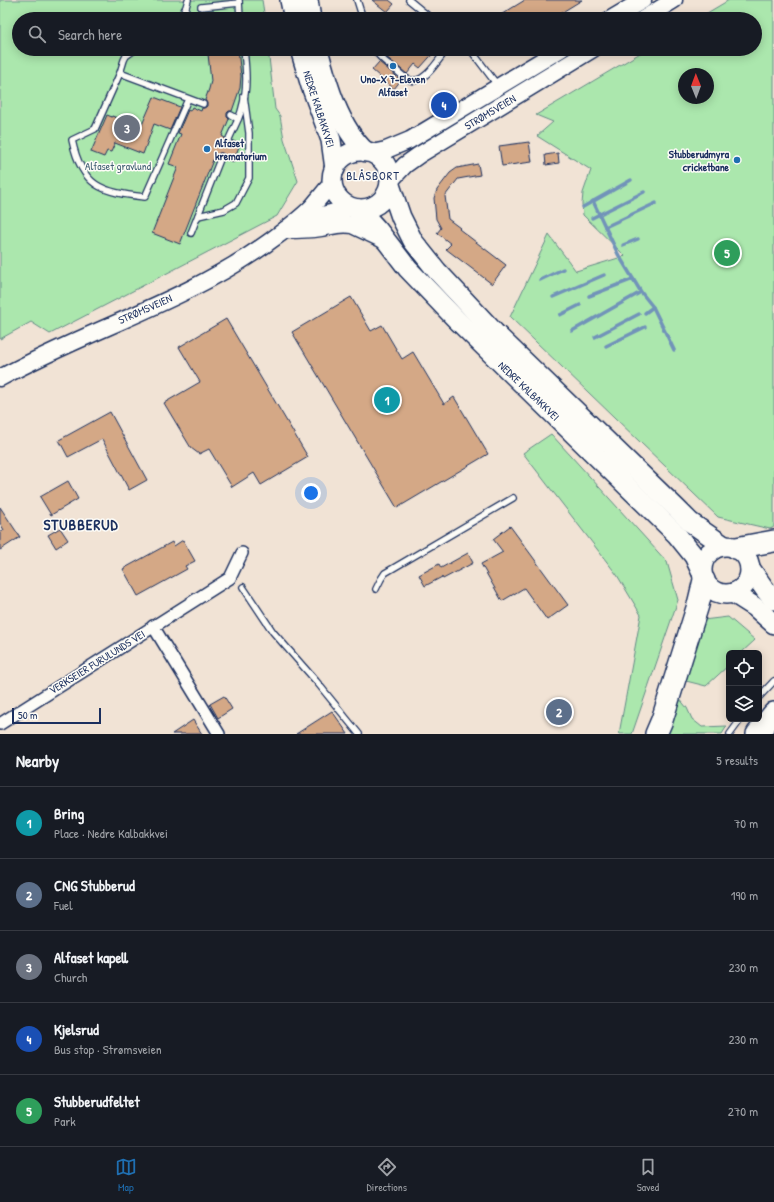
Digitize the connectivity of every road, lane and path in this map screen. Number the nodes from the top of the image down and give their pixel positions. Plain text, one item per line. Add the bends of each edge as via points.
1 (188, 0) edge
2 (290, 0) edge
3 (308, 0) edge
4 (357, 0) edge
5 (409, 0) edge
6 (643, 0) edge
7 (674, 0) edge
8 (239, 2) edge
9 (201, 7) dead end
10 (183, 12) edge
11 (240, 12) edge
12 (293, 12) edge
13 (311, 12) edge
14 (361, 12) edge
15 (424, 12) edge
16 (623, 12) edge
17 (654, 12) edge
18 (126, 56) edge
19 (245, 56) edge
20 (302, 56) edge
21 (320, 56) edge
22 (379, 56) edge
23 (441, 56) edge
24 (475, 56) edge
25 (550, 56) edge
26 (582, 56) edge
27 (120, 73) junction
28 (499, 87) junction
29 (244, 96) junction
30 (188, 99) junction
31 (203, 104) dead end
32 (230, 115) dead end
33 (238, 119) junction
34 (229, 139) dead end
35 (369, 152) junction
36 (221, 157) dead end
37 (334, 176) junction
38 (390, 182) junction
39 (355, 208) junction
40 (198, 216) junction
41 (285, 230) junction
42 (191, 233) dead end
43 (388, 242) junction
44 (0, 378) edge
45 (512, 498) dead end
46 (769, 542) edge
47 (730, 547) junction
48 (242, 553) dead end
49 (750, 568) junction
50 (702, 575) junction
51 (243, 587) dead end
52 (376, 589) dead end
53 (733, 593) junction
54 (774, 600) edge
55 (774, 624) edge
56 (154, 626) junction
57 (774, 681) edge
58 (762, 694) edge
59 (774, 713) edge
60 (739, 722) edge
61 (0, 724) edge
62 (219, 734) edge
63 (359, 734) edge
64 (656, 734) edge
65 (730, 734) edge
66 (757, 734) edge

1 - 10 lane
2 - 12 highway
3 - 13 highway
4 - 14 lane
5 - 15 lane
6 - 16 main road
7 - 17 main road
8 - 9 lane
8 - 11 lane
18 - 27 lane
19 - 29 lane
20 - 37 highway, NEDRE KALBAKKVEI via 331,140
21 - 35 highway, NEDRE KALBAKKVEI via 347,129 354,140
22 - 23 lane via 412,81 426,75
24 - 28 lane
25 - 28 main road, STRØMSVEIEN
26 - 38 main road, STRØMSVEIEN via 413,159
27 - 30 lane
27 - 30 lane via 94,129 72,140 78,162 86,176 97,186 108,191 145,196
28 - 35 main road, STRØMSVEIEN via 410,140 386,150
29 - 33 lane
29 - 40 lane via 249,133 249,178 236,203 224,210
30 - 31 lane
32 - 33 lane
33 - 34 lane
35 - 37 highway via 358,151 344,157
35 - 38 highway via 387,166
36 - 40 lane
37 - 39 highway via 337,195 341,201
37 - 41 main road, STRØMSVEIEN via 310,209
38 - 39 highway via 388,193 383,200 372,207
38 - 47 highway, NEDRE KALBAKKVEI via 401,217 413,241 453,288 516,354 690,522
39 - 41 main road, STRØMSVEIEN via 322,215
39 - 43 highway, NEDRE KALBAKKVEI via 369,219
40 - 42 lane
41 - 43 main road via 347,224
41 - 44 main road, STRØMSVEIEN via 240,262 207,281
43 - 50 highway, NEDRE KALBAKKVEI via 408,269 455,318 677,535 694,556
45 - 52 lane via 385,573
46 - 47 highway
47 - 49 highway via 747,558
47 - 50 highway via 710,551 702,563
48 - 56 street, VERKSEIER FURULUNDS VEI via 230,578
49 - 53 highway via 748,580
49 - 54 highway
50 - 53 highway via 716,592
50 - 64 highway via 698,605
51 - 63 lane via 273,632
53 - 55 highway via 755,607
56 - 61 street, VERKSEIER FURULUNDS VEI
56 - 62 street, VERKSEIER FURULUNDS VEI
57 - 58 lane
59 - 66 highway
60 - 65 lane

